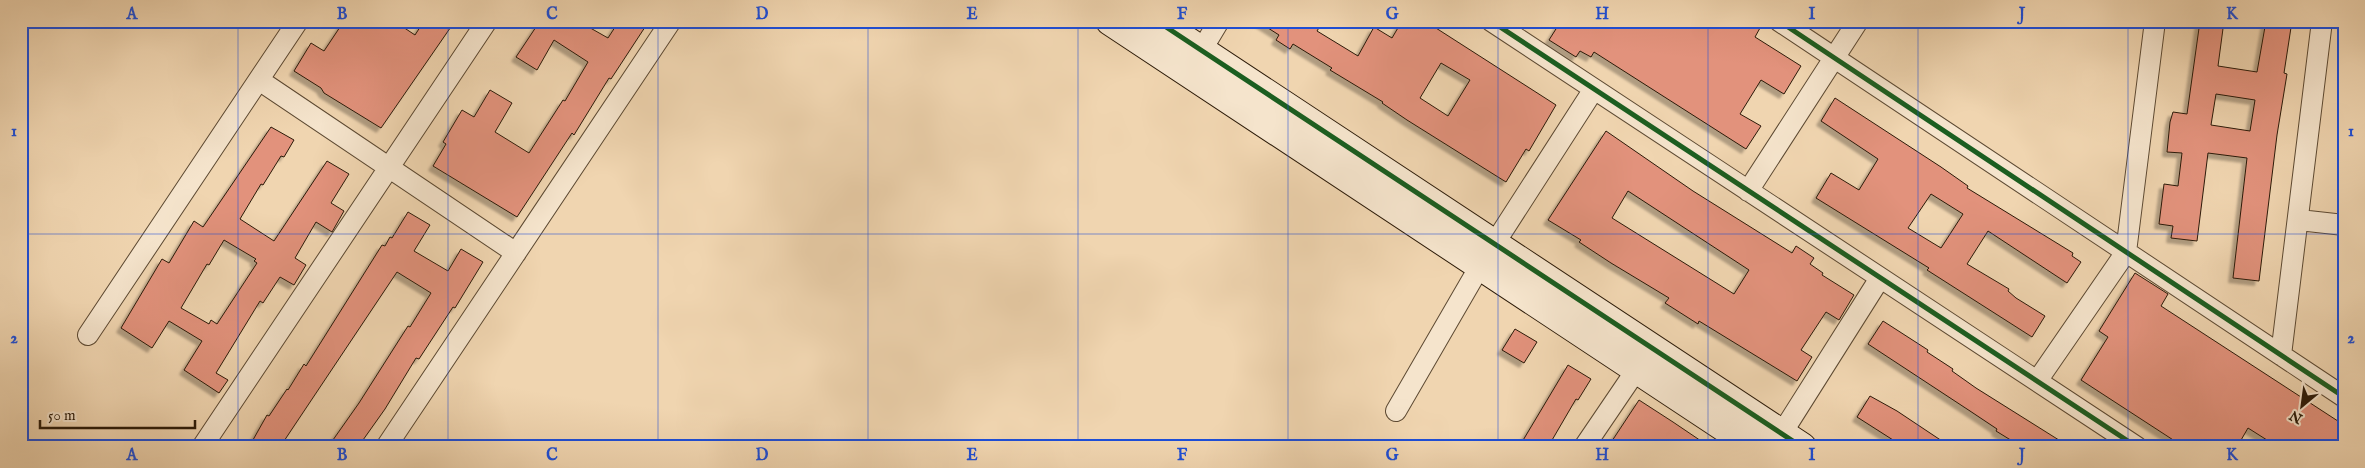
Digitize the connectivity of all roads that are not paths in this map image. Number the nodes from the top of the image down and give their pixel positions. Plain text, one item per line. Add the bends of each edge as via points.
1 (298, 21) edge
2 (487, 21) edge
3 (671, 21) edge
4 (1110, 21) edge
5 (1157, 21) edge
6 (1220, 21) edge
7 (1491, 21) edge
8 (1779, 21) edge
9 (1858, 21) edge
10 (2155, 21) edge
11 (2322, 21) edge
12 (1201, 51) junction
13 (1834, 58) junction
14 (258, 80) junction
15 (1594, 90) junction
16 (389, 167) junction
17 (1748, 191) junction
18 (2299, 220) junction
19 (2344, 225) edge
20 (1495, 243) junction
21 (2126, 252) junction
22 (516, 253) junction
23 (1480, 266) junction
24 (1880, 278) junction
25 (88, 335) dead end
26 (2281, 355) junction
27 (1638, 369) junction
28 (2037, 381) junction
29 (2344, 397) edge
30 (1396, 411) dead end
31 (1792, 440) edge
32 (202, 447) edge
33 (386, 447) edge
34 (1584, 447) edge
35 (1754, 447) edge
36 (2137, 447) edge

1 - 14 street
2 - 16 street
3 - 22 street
4 - 23 street
5 - 12 street
6 - 12 street
7 - 15 street
8 - 13 street
9 - 13 street
10 - 21 street
11 - 18 street
12 - 20 street
13 - 17 street
13 - 21 street
14 - 16 street
14 - 25 street
15 - 17 street
15 - 20 street
16 - 22 street
16 - 32 street
17 - 24 street
18 - 19 street
18 - 26 street
20 - 23 street
20 - 31 street
21 - 26 street
21 - 28 street
22 - 33 street
23 - 27 street
23 - 30 street
24 - 28 street
24 - 31 street
26 - 29 street
27 - 34 street
27 - 35 street
28 - 36 street

